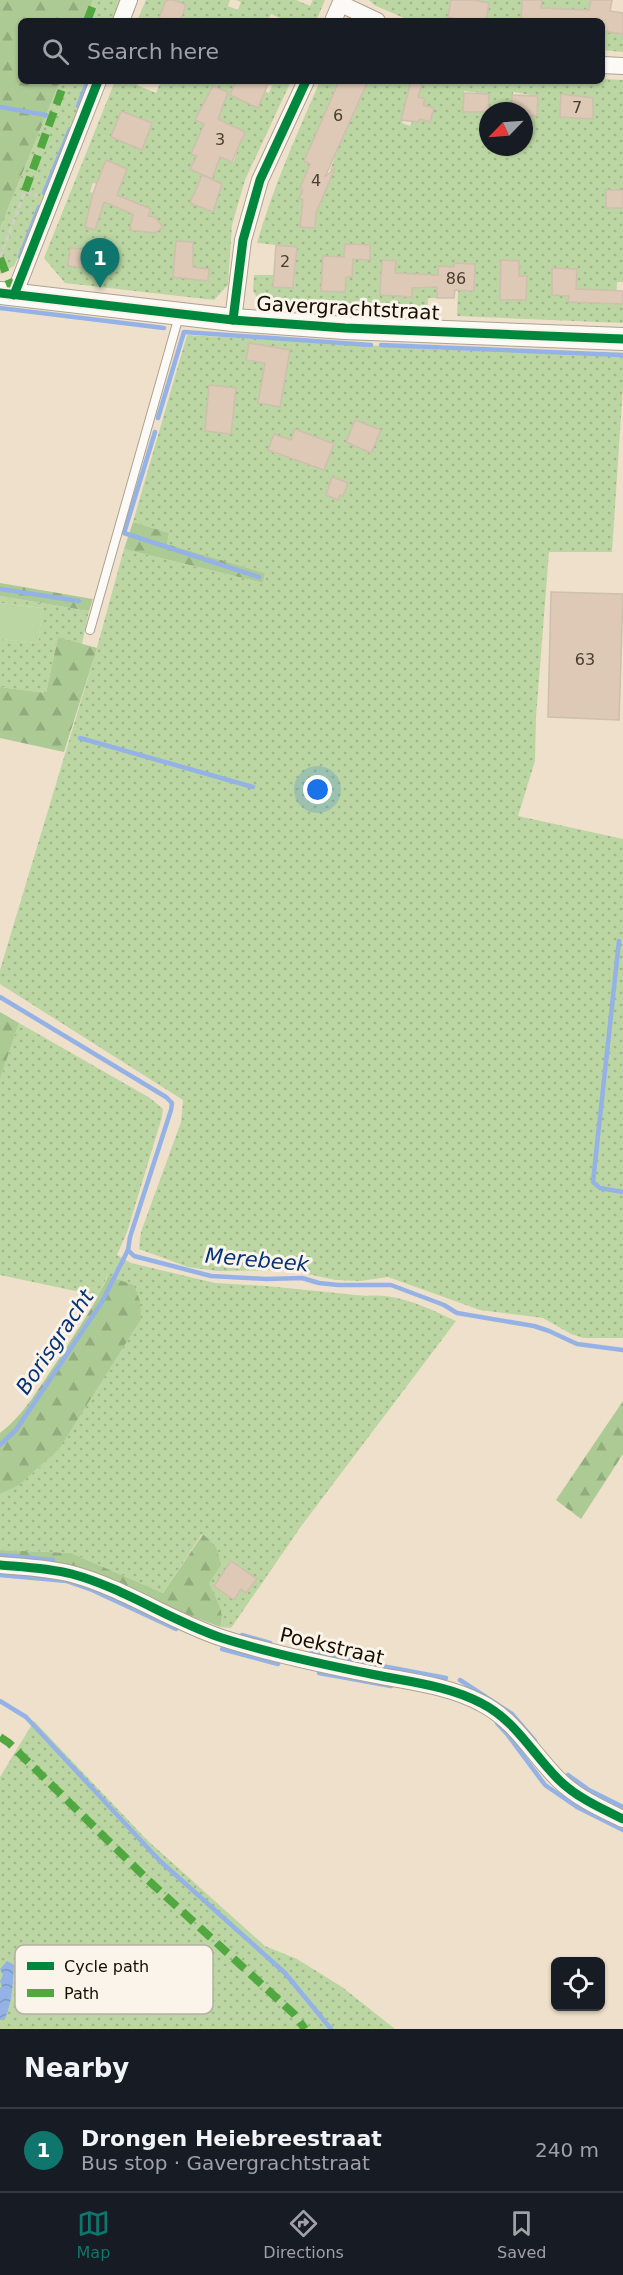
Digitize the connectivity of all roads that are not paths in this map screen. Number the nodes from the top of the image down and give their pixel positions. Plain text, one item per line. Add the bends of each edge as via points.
1 (129, 0) edge
2 (342, 2) edge
3 (123, 18) edge
4 (334, 18) edge
5 (371, 18) edge
6 (605, 65) edge
7 (623, 66) edge
8 (97, 84) edge
9 (305, 84) edge
10 (7, 294) edge
11 (179, 314) junction
12 (233, 320) junction
13 (623, 339) edge
14 (90, 630) dead end
15 (0, 1565) edge
16 (623, 1819) edge

1 - 3 street
2 - 4 street
2 - 5 street
6 - 7 street
8 - 10 street via 51,201
9 - 12 street via 260,180 243,240
10 - 11 street, Gavergrachtstraat
11 - 12 street, Gavergrachtstraat
11 - 14 lane
12 - 13 street, Gavergrachtstraat
15 - 16 street, Poekstraat via 72,1574 221,1638 468,1696 508,1721 559,1781 583,1799

